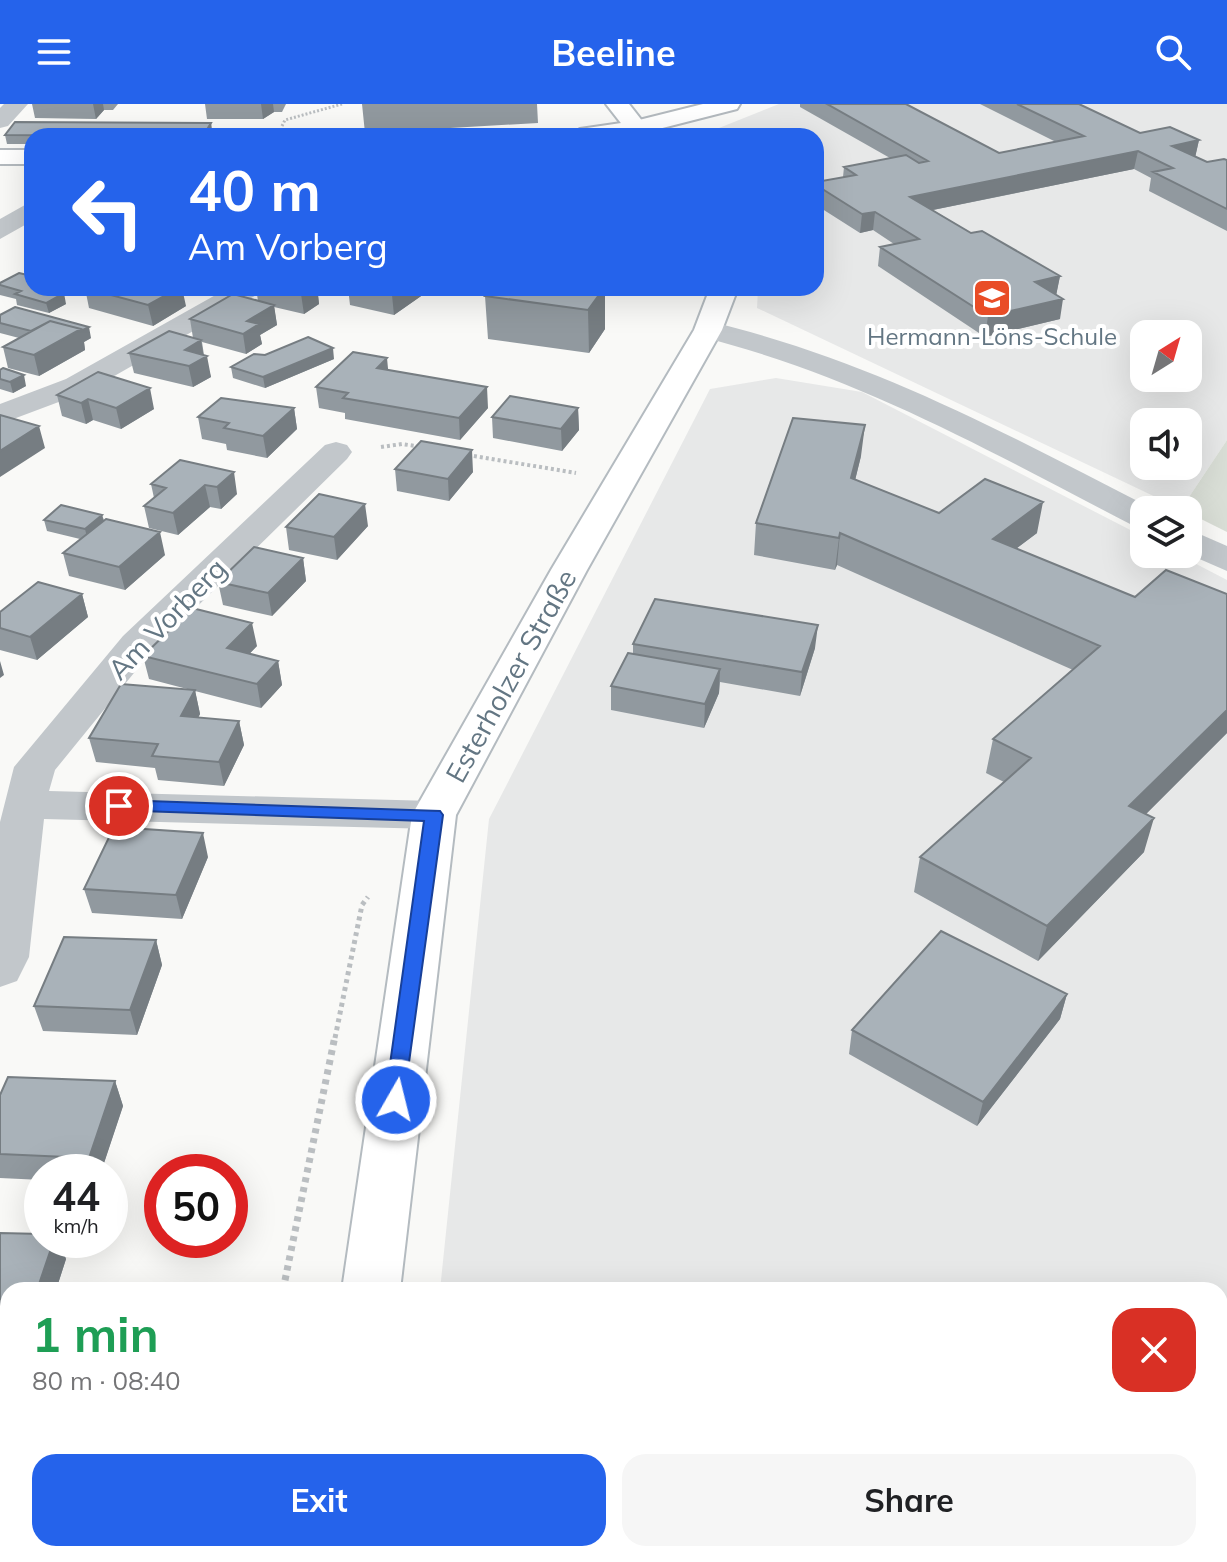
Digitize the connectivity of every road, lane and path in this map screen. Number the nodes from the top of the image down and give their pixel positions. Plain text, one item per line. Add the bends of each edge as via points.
1 (17, 104) edge
2 (342, 104) edge
3 (617, 104) edge
4 (729, 104) edge
5 (0, 121) edge
6 (282, 126) dead end
7 (636, 128) edge
8 (652, 128) edge
9 (0, 157) edge
10 (24, 157) edge
11 (24, 214) edge
12 (0, 231) edge
13 (234, 296) edge
14 (721, 296) edge
15 (708, 330) junction
16 (0, 415) edge
17 (434, 449) edge
18 (336, 452) joint
19 (465, 454) edge
20 (621, 480) junction
21 (1130, 511) edge
22 (1202, 547) edge
23 (1227, 560) edge
24 (24, 804) junction
25 (434, 815) junction
26 (371, 894) dead end
27 (0, 969) edge
28 (285, 1282) edge
29 (372, 1282) edge

1 - 5 street
2 - 6 path via 285,120
3 - 7 main road
4 - 8 main road
9 - 10 main road
11 - 12 street
13 - 16 street via 77,385
14 - 15 main road, Esterholzer Straße
15 - 20 main road, Esterholzer Straße
15 - 21 street via 762,341 869,380
17 - 18 path via 402,444
18 - 24 street, Am Vorberg via 137,644 35,767
19 - 20 path
20 - 25 main road, Esterholzer Straße
22 - 23 street
24 - 25 street
24 - 27 street, Am Vorberg
25 - 29 main road, Esterholzer Straße
26 - 28 path via 362,905

